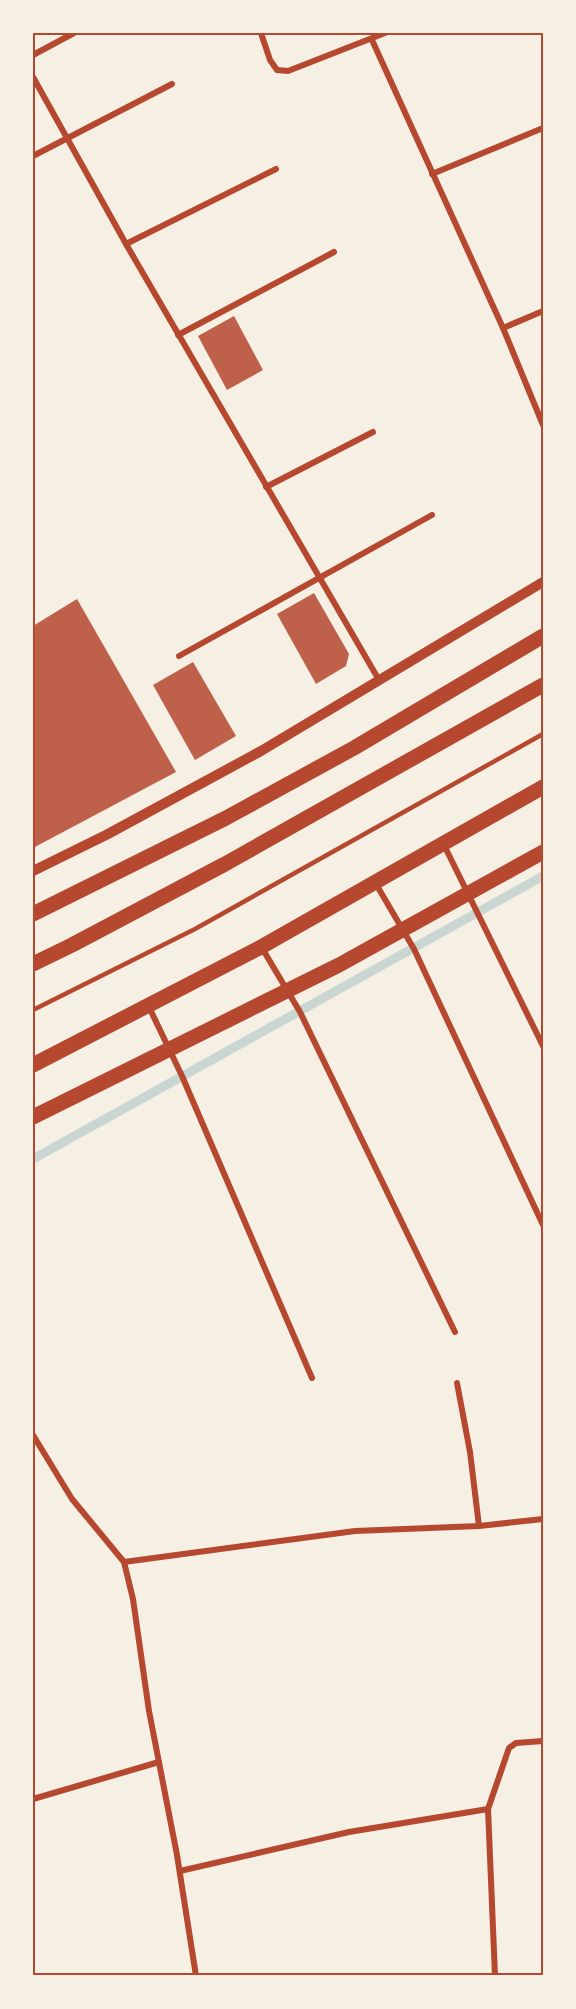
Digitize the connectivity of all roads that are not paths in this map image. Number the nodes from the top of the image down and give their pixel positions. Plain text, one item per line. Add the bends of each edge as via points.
1 (74, 33) edge
2 (261, 33) edge
3 (385, 33) edge
4 (372, 40) junction
5 (33, 55) edge
6 (33, 77) edge
7 (172, 84) dead end
8 (543, 128) edge
9 (66, 138) junction
10 (33, 156) edge
11 (276, 169) dead end
12 (432, 174) junction
13 (126, 244) junction
14 (334, 252) dead end
15 (543, 311) edge
16 (503, 328) junction
17 (178, 335) junction
18 (543, 425) edge
19 (373, 432) dead end
20 (266, 487) junction
21 (432, 514) dead end
22 (319, 578) junction
23 (543, 582) edge
24 (543, 636) edge
25 (179, 656) dead end
26 (379, 680) junction
27 (543, 685) edge
28 (543, 734) edge
29 (543, 787) edge
30 (443, 844) junction
31 (543, 852) edge
32 (33, 871) edge
33 (376, 883) junction
34 (33, 914) edge
35 (261, 947) junction
36 (33, 964) edge
37 (149, 1007) junction
38 (33, 1010) edge
39 (543, 1047) edge
40 (33, 1065) edge
41 (33, 1116) edge
42 (543, 1225) edge
43 (455, 1332) dead end
44 (312, 1378) dead end
45 (456, 1383) dead end
46 (33, 1435) edge
47 (543, 1519) edge
48 (479, 1526) junction
49 (124, 1562) junction
50 (543, 1741) edge
51 (159, 1762) junction
52 (33, 1799) edge
53 (488, 1809) junction
54 (180, 1871) junction
55 (196, 1976) edge
56 (495, 1976) edge

1 - 5 street
2 - 4 street via 277,70 288,71
3 - 4 street
4 - 12 street
6 - 9 street
7 - 9 street
8 - 12 street
9 - 10 street
9 - 13 street
11 - 13 street
12 - 16 street
13 - 17 street
14 - 17 street
15 - 16 street
16 - 18 street
17 - 20 street
19 - 20 street
20 - 22 street
21 - 22 street
22 - 25 street
22 - 26 street
23 - 26 street
24 - 34 main road via 305,775
26 - 32 street via 261,751
27 - 36 main road via 225,864
28 - 38 lane via 195,929
29 - 30 main road
30 - 33 main road
30 - 39 street
31 - 41 main road via 339,965
33 - 35 main road
33 - 42 street via 414,949
35 - 37 main road
35 - 43 street via 300,1012
37 - 40 main road
37 - 44 street
45 - 48 street
46 - 49 street via 72,1498
47 - 48 street
48 - 49 street via 355,1531
49 - 51 street
50 - 53 street via 516,1743 509,1748
51 - 52 street
51 - 54 street
53 - 54 street via 349,1832
53 - 56 street
54 - 55 street

